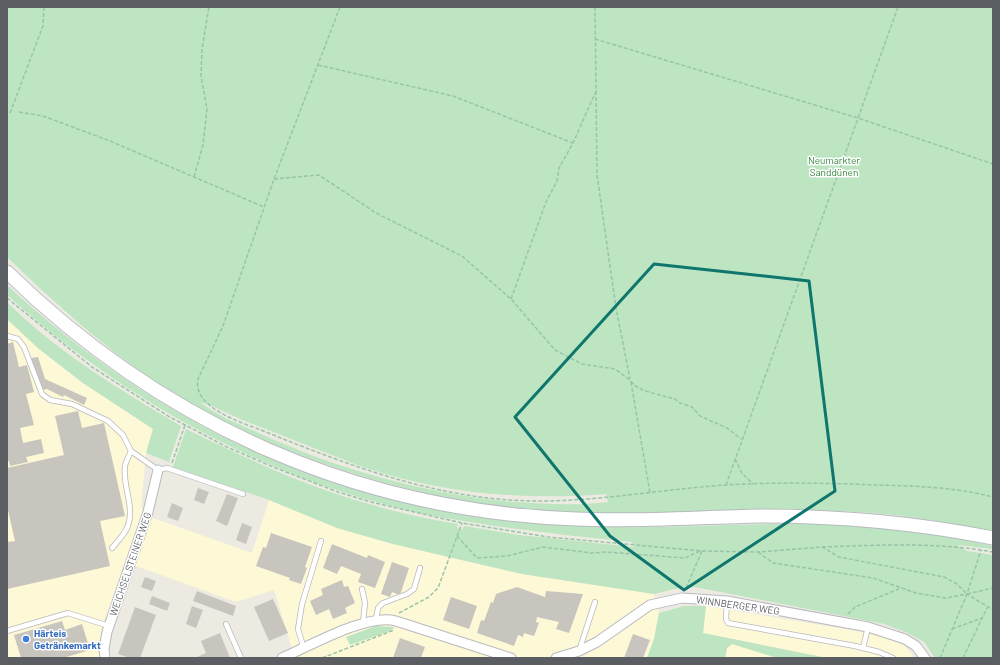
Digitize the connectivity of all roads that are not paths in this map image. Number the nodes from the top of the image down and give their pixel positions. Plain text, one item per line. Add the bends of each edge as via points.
1 (7, 272) edge
2 (7, 336) edge
3 (131, 451) junction
4 (158, 470) junction
5 (244, 494) dead end
6 (993, 538) edge
7 (321, 541) dead end
8 (112, 548) dead end
9 (420, 568) dead end
10 (362, 589) dead end
11 (595, 602) dead end
12 (727, 602) junction
13 (376, 620) junction
14 (363, 623) junction
15 (226, 624) dead end
16 (109, 626) junction
17 (868, 627) junction
18 (7, 631) edge
19 (863, 648) junction
20 (304, 649) junction
21 (579, 651) junction
22 (105, 658) edge
23 (241, 658) edge
24 (282, 658) edge
25 (511, 658) edge
26 (556, 658) edge
27 (893, 658) edge
28 (925, 658) edge

1 - 6 main road via 91,345 174,402 277,454 374,488 448,506 535,517 613,520 824,517 919,525
2 - 3 lane via 18,339 24,346 42,394 50,400 72,404 108,421 123,435
3 - 4 lane
3 - 8 lane via 125,465 130,519 127,528
4 - 5 lane via 170,469
4 - 16 street, WEICHSELSTEINER WEG via 150,505
7 - 20 lane via 302,604 298,629
9 - 13 lane via 414,589 382,603 378,608
10 - 14 lane via 365,603
11 - 21 lane
12 - 17 street, WINNBERGER WEG
12 - 19 lane via 728,623
12 - 21 street, WINNBERGER WEG via 682,598 650,605 597,642
13 - 14 street
13 - 25 street via 387,619
14 - 20 street
15 - 23 lane
16 - 18 lane via 68,613
16 - 22 street, WEICHSELSTEINER WEG via 105,640
17 - 19 lane
17 - 28 street, WINNBERGER WEG via 905,639 916,646
19 - 27 lane
20 - 24 street
21 - 26 street, WINNBERGER WEG

